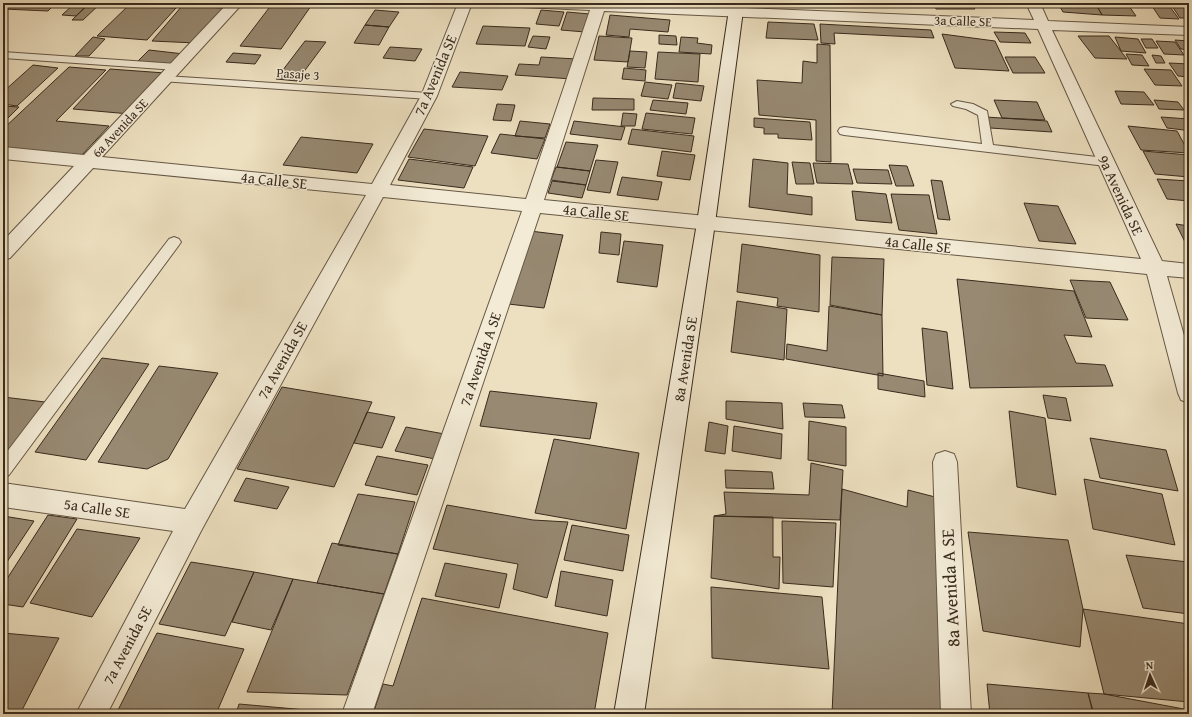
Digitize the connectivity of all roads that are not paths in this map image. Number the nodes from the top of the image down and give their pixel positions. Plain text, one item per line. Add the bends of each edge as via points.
1 (236, 3) edge
2 (466, 3) edge
3 (522, 3) edge
4 (1033, 3) edge
5 (598, 4) edge
6 (736, 7) edge
7 (1043, 24) junction
8 (1189, 31) edge
9 (3, 55) edge
10 (177, 67) junction
11 (165, 79) junction
12 (429, 96) junction
13 (957, 104) dead end
14 (844, 131) dead end
15 (988, 148) junction
16 (3, 152) edge
17 (89, 161) junction
18 (1106, 162) junction
19 (378, 190) junction
20 (534, 206) junction
21 (706, 223) junction
22 (174, 242) dead end
23 (3, 253) edge
24 (1155, 268) junction
25 (1189, 271) edge
26 (1189, 393) edge
27 (945, 462) dead end
28 (3, 470) edge
29 (3, 495) edge
30 (192, 522) junction
31 (91, 714) edge
32 (357, 714) edge
33 (629, 714) edge
34 (956, 714) edge

1 - 10 street, 6a Avenida SE
2 - 12 street, 7a Avenida SE
3 - 5 street, 3a Calle SE
4 - 7 street, 9a Avenida SE
5 - 6 street, 3a Calle SE
5 - 20 street, 7a Avenida A SE
6 - 7 street, 3a Calle SE
6 - 21 street, 8a Avenida SE
7 - 8 street, 3a Calle SE
7 - 18 street, 9a Avenida SE
9 - 10 lane
10 - 11 street, 6a Avenida SE
11 - 12 lane, Pasaje 3
11 - 17 street, 6a Avenida SE
12 - 19 street, 7a Avenida SE
13 - 15 lane via 969,106 982,113
14 - 15 lane
15 - 18 lane
16 - 17 street, 4a Calle SE
17 - 19 street, 4a Calle SE
17 - 23 street, 6a Avenida SE
18 - 24 street, 9a Avenida SE
19 - 20 street, 4a Calle SE
19 - 30 street, 7a Avenida SE
20 - 21 street, 4a Calle SE
20 - 32 street, 7a Avenida A SE
21 - 24 street, 4a Calle SE
21 - 33 street, 8a Avenida SE
22 - 28 lane
24 - 25 street, 4a Calle SE
24 - 26 street, 9a Avenida SE
27 - 34 street, 8a Avenida A SE
29 - 30 street, 5a Calle SE
30 - 31 street, 7a Avenida SE

